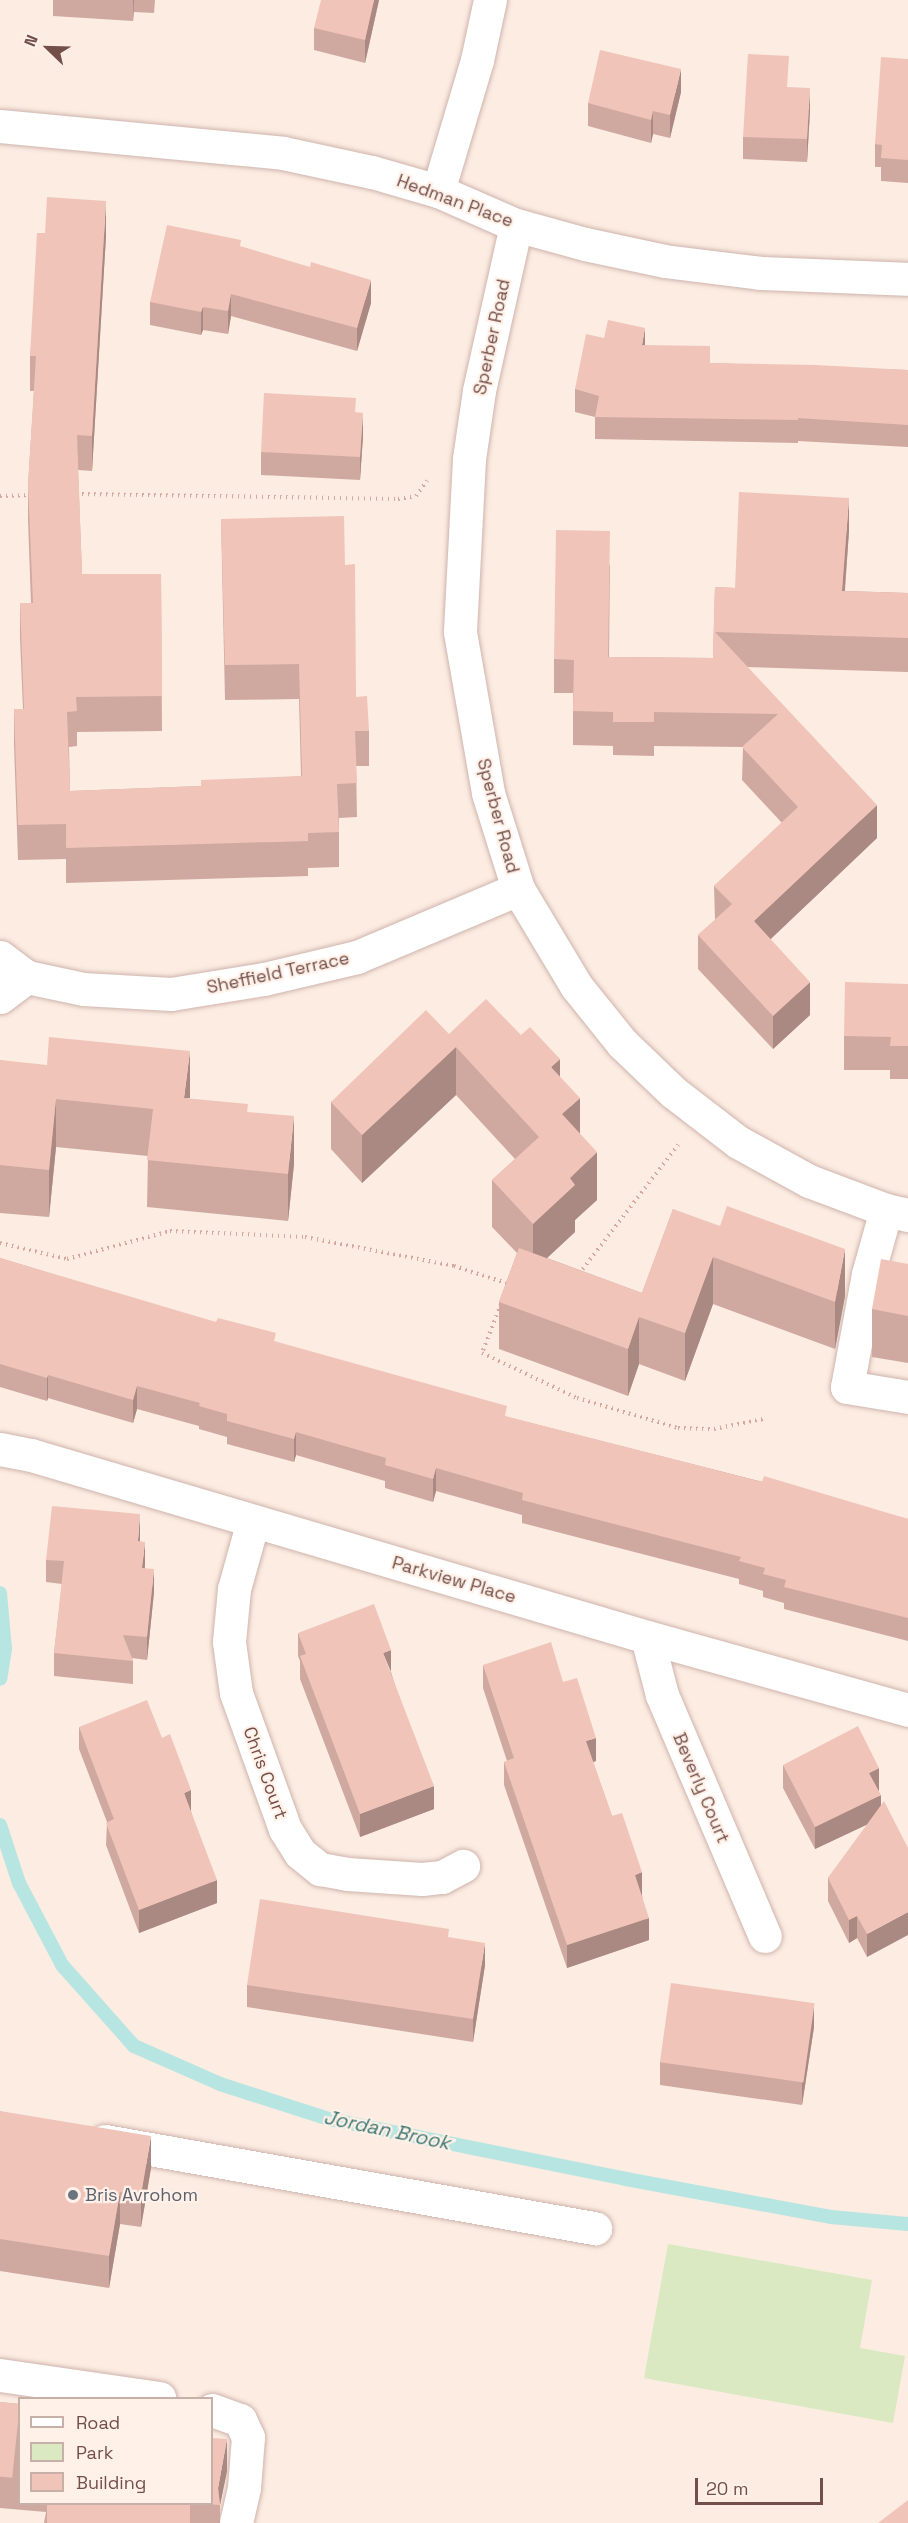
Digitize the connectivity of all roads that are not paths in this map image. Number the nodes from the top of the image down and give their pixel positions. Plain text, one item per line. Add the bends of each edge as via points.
1 (490, 0) edge
2 (0, 126) edge
3 (438, 192) junction
4 (516, 225) junction
5 (908, 279) edge
6 (518, 889) junction
7 (0, 957) edge
8 (27, 977) junction
9 (0, 997) edge
10 (897, 1212) edge
11 (908, 1397) edge
12 (0, 1449) edge
13 (253, 1521) junction
14 (647, 1637) junction
15 (908, 1710) edge
16 (463, 1866) dead end
17 (765, 1936) dead end
18 (70, 2135) edge
19 (595, 2228) dead end
20 (0, 2375) edge
21 (152, 2397) edge
22 (213, 2410) edge
23 (236, 2523) edge

1 - 3 street via 477,60
2 - 3 street, Hedman Place via 283,153 372,172
3 - 4 street, Hedman Place
4 - 5 street, Hedman Place via 664,261 760,273
4 - 6 street, Sperber Road via 479,391 469,459 460,632 488,793
6 - 8 street, Sheffield Terrace via 357,957 264,979 171,994 83,989
6 - 10 street, Sperber Road via 577,987 622,1043 673,1092 738,1142 809,1181
7 - 8 street
8 - 9 street
10 - 11 street via 868,1274 847,1387
12 - 13 street, Parkview Place
13 - 14 street, Parkview Place
13 - 16 street, Chris Court via 234,1590 229,1642 236,1693 285,1829 300,1853 320,1869 329,1871 422,1879 442,1876
14 - 15 street, Parkview Place
14 - 17 street, Beverly Court via 662,1695
18 - 19 street
20 - 21 street
22 - 23 street via 240,2420 248,2437 244,2488

